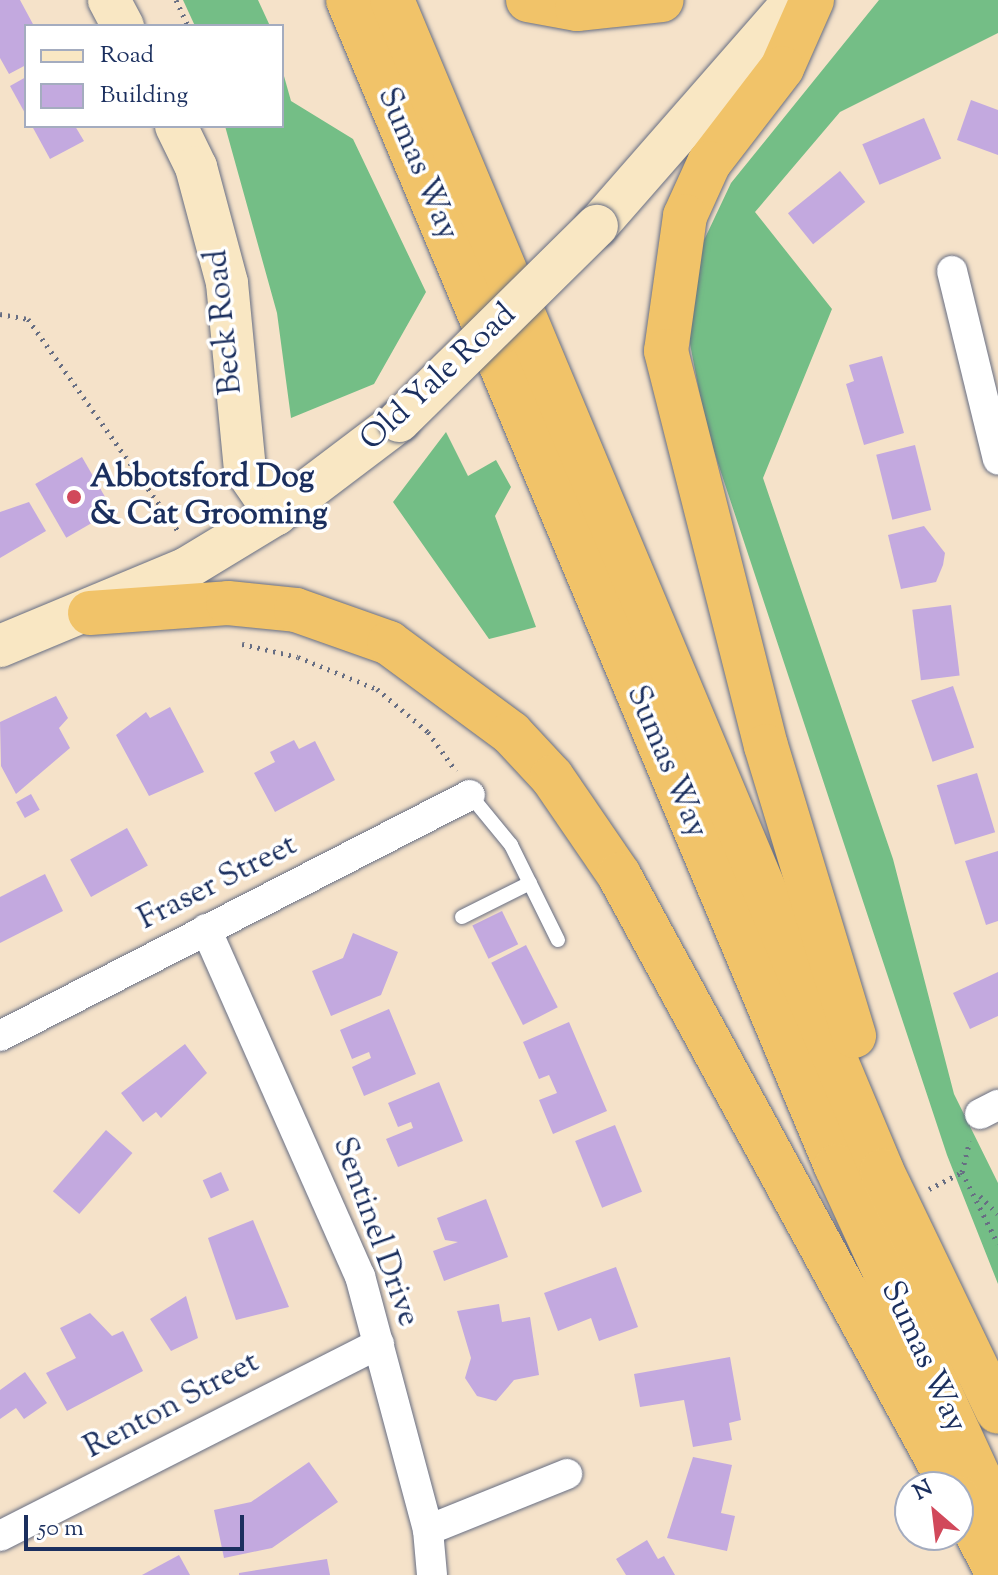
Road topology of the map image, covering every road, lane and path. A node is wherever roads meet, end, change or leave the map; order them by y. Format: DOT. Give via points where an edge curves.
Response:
graph roads {
  1 [pos="109,0"];
  2 [pos="176,0"];
  3 [pos="348,0"];
  4 [pos="392,0"];
  5 [pos="528,0"];
  6 [pos="662,0"];
  7 [pos="795,0"];
  8 [pos="812,0"];
  9 [pos="122,24"];
  10 [pos="187,24"];
  11 [pos="177,128"];
  12 [pos="952,271"];
  13 [pos="0,314"];
  14 [pos="998,459"];
  15 [pos="276,514"];
  16 [pos="179,532"];
  17 [pos="90,613"];
  18 [pos="231,641"];
  19 [pos="0,646"];
  20 [pos="465,786"];
  21 [pos="530,883"];
  22 [pos="462,917"];
  23 [pos="206,929"];
  24 [pos="558,940"];
  25 [pos="0,1036"];
  26 [pos="989,1110"];
  27 [pos="962,1172"];
  28 [pos="977,1193"];
  29 [pos="919,1194"];
  30 [pos="998,1214"];
  31 [pos="998,1244"];
  32 [pos="379,1344"];
  33 [pos="998,1369"];
  34 [pos="998,1412"];
  35 [pos="943,1471"];
  36 [pos="567,1474"];
  37 [pos="998,1518"];
  38 [pos="974,1528"];
  39 [pos="428,1530"];
  40 [pos="0,1536"];
  41 [pos="998,1574"];
  42 [pos="432,1575"];
  1 -- 9 [label="main road"];
  2 -- 10 [label="path"];
  3 -- 37 [label="highway, Sumas Way" via="836,1166"];
  4 -- 34 [label="highway, Sumas Way" via="841,1076"];
  5 -- 6 [label="highway" via="577,9"];
  7 -- 15 [label="main road, Old Yale Road, bridge" via="597,226 399,421"];
  8 -- 29 [label="highway" via="782,68 709,163 685,216 666,351 678,418 824,951"];
  11 -- 15 [label="main road, Beck Road" via="196,167 227,283 245,469"];
  12 -- 14 [label="street"];
  13 -- 16 [label="path" via="28,319"];
  15 -- 17 [label="main road, Old Yale Road" via="187,568"];
  17 -- 19 [label="main road, Old Yale Road"];
  17 -- 35 [label="highway" via="228,603 311,615 389,643 511,733 552,777 619,875"];
  18 -- 20 [label="path" via="298,657 377,689 428,732"];
  20 -- 21 [label="lane" via="511,845"];
  20 -- 23 [label="street, Fraser Street"];
  21 -- 22 [label="lane"];
  21 -- 24 [label="lane"];
  23 -- 25 [label="street, Fraser Street"];
  23 -- 32 [label="street, Sentinel Drive" via="360,1276"];
  26 -- 27 [label="path"];
  27 -- 28 [label="path"];
  27 -- 29 [label="path"];
  28 -- 30 [label="path"];
  28 -- 31 [label="path"];
  29 -- 33 [label="highway"];
  32 -- 39 [label="street, Sentinel Drive"];
  32 -- 40 [label="street, Renton Street"];
  36 -- 39 [label="street"];
  38 -- 41 [label="highway"];
  39 -- 42 [label="street, Sentinel Drive"];
}
